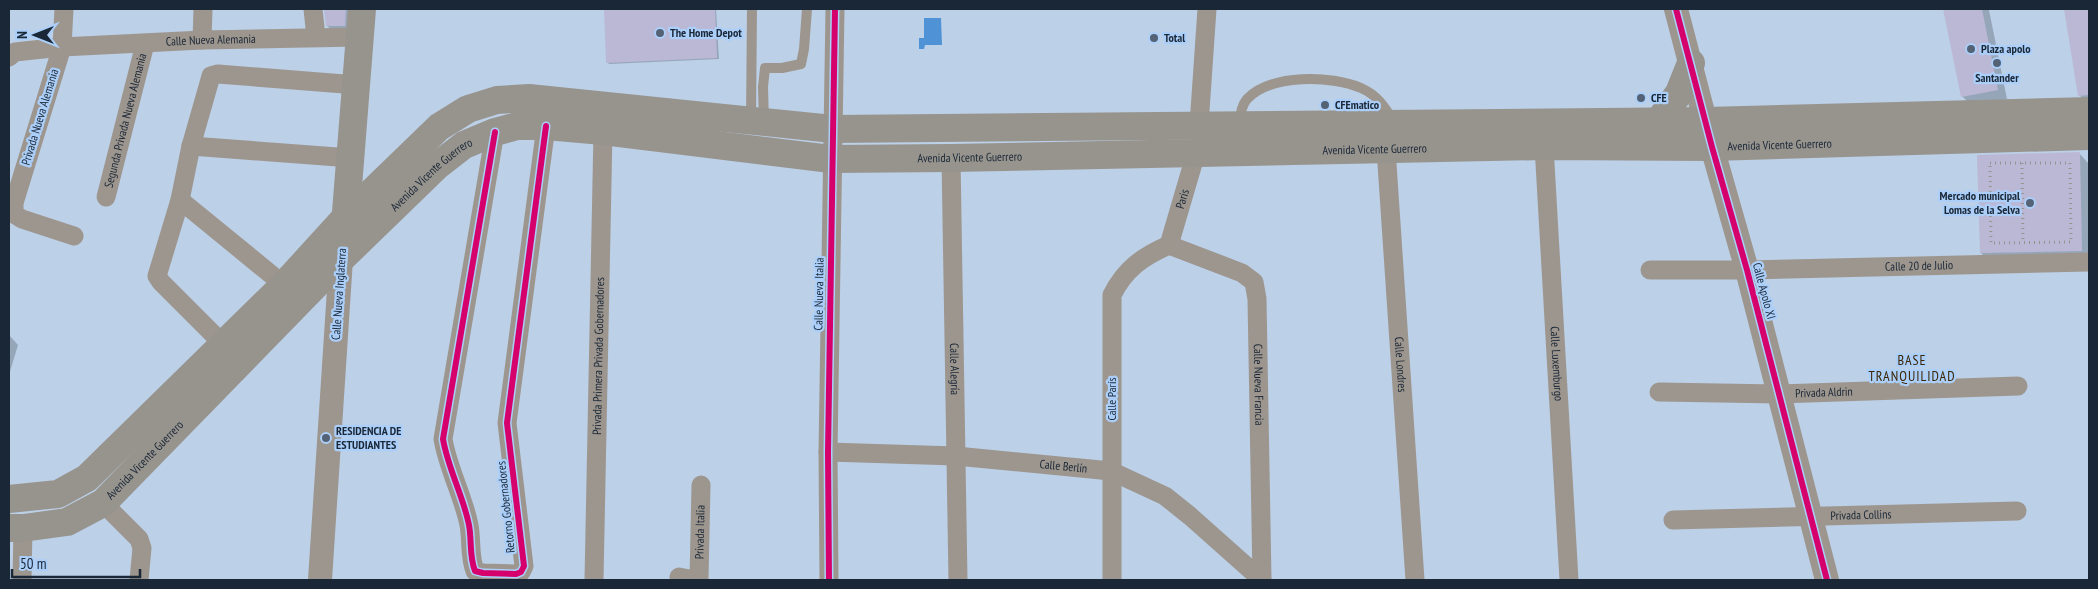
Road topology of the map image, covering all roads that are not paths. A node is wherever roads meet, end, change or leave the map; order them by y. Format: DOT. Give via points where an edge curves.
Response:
graph roads {
  1 [pos="64,9"];
  2 [pos="202,9"];
  3 [pos="313,9"];
  4 [pos="362,9"];
  5 [pos="752,9"];
  6 [pos="807,9"];
  7 [pos="835,9"];
  8 [pos="1207,9"];
  9 [pos="1676,9"];
  10 [pos="360,37"];
  11 [pos="316,38"];
  12 [pos="202,40"];
  13 [pos="145,44"];
  14 [pos="62,47"];
  15 [pos="9,57"];
  16 [pos="1691,63"];
  17 [pos="357,85"];
  18 [pos="2089,111"];
  19 [pos="1659,121"];
  20 [pos="1706,121"];
  21 [pos="1394,123"];
  22 [pos="1199,125"];
  23 [pos="1240,125"];
  24 [pos="546,126"];
  25 [pos="833,129"];
  26 [pos="603,131"];
  27 [pos="494,132"];
  28 [pos="758,135"];
  29 [pos="2089,136"];
  30 [pos="191,146"];
  31 [pos="1544,146"];
  32 [pos="1712,147"];
  33 [pos="1386,149"];
  34 [pos="1196,154"];
  35 [pos="351,158"];
  36 [pos="832,158"];
  37 [pos="951,158"];
  38 [pos="106,197"];
  39 [pos="180,200"];
  40 [pos="346,217"];
  41 [pos="74,236"];
  42 [pos="1169,245"];
  43 [pos="341,259"];
  44 [pos="2089,262"];
  45 [pos="1650,270"];
  46 [pos="1747,270"];
  47 [pos="284,285"];
  48 [pos="223,344"];
  49 [pos="2018,386"];
  50 [pos="1659,392"];
  51 [pos="1779,394"];
  52 [pos="828,452"];
  53 [pos="956,456"];
  54 [pos="1111,471"];
  55 [pos="701,485"];
  56 [pos="9,499"];
  57 [pos="103,503"];
  58 [pos="2017,512"];
  59 [pos="1811,517"];
  60 [pos="1673,520"];
  61 [pos="16,528"];
  62 [pos="691,579"];
  63 [pos="22,580"];
  64 [pos="139,580"];
  65 [pos="320,580"];
  66 [pos="594,580"];
  67 [pos="829,580"];
  68 [pos="958,580"];
  69 [pos="1112,580"];
  70 [pos="1262,580"];
  71 [pos="1414,580"];
  72 [pos="1569,580"];
  73 [pos="1827,580"];
  1 -- 14 [label="street"];
  2 -- 12 [label="street"];
  3 -- 11 [label="street"];
  4 -- 10 [label="main road, Calle Nueva Inglaterra"];
  5 -- 28 [label="lane"];
  6 -- 28 [label="lane" via="801,64 765,68"];
  7 -- 25 [label="street, Calle Nueva Italia"];
  8 -- 22 [label="street"];
  9 -- 16 [label="street, Calle Apolo XI"];
  10 -- 11 [label="street, Calle Nueva Alemania"];
  10 -- 17 [label="main road, Calle Nueva Inglaterra"];
  11 -- 12 [label="street, Calle Nueva Alemania"];
  12 -- 13 [label="street, Calle Nueva Alemania"];
  13 -- 14 [label="street, Calle Nueva Alemania"];
  13 -- 38 [label="street, Segunda Privada Nueva Alemania"];
  14 -- 15 [label="street, Calle Nueva Alemania" via="15,52"];
  14 -- 41 [label="street, Privada Nueva Alemania" via="14,203 14,214"];
  16 -- 19 [label="main road" via="1679,93"];
  16 -- 20 [label="street, Calle Apolo XI"];
  17 -- 30 [label="street" via="211,76"];
  17 -- 35 [label="main road, Calle Nueva Inglaterra"];
  18 -- 20 [label="main road, Avenida Vicente Guerrero"];
  19 -- 20 [label="main road, Avenida Vicente Guerrero"];
  19 -- 21 [label="main road, Avenida Vicente Guerrero"];
  20 -- 32 [label="street, Calle Apolo XI"];
  21 -- 23 [label="main road, Avenida Vicente Guerrero"];
  21 -- 23 [label="lane" via="1380,100 1361,88 1328,79 1296,80 1261,88 1246,100"];
  22 -- 23 [label="main road, Avenida Vicente Guerrero"];
  22 -- 25 [label="main road, Avenida Vicente Guerrero"];
  24 -- 26 [label="main road, Avenida Vicente Guerrero"];
  24 -- 27 [label="main road, Avenida Vicente Guerrero" via="517,126"];
  24 -- 27 [label="street, Retorno Gobernadores" via="508,423 524,566 516,574 476,571 472,563 469,526 443,439"];
  25 -- 28 [label="main road, Avenida Vicente Guerrero"];
  25 -- 36 [label="street, Calle Nueva Italia"];
  26 -- 28 [label="main road, Avenida Vicente Guerrero"];
  26 -- 66 [label="street, Privada Primera Privada Gobernadores"];
  27 -- 43 [label="main road, Avenida Vicente Guerrero" via="464,145 437,166"];
  28 -- 36 [label="main road, Avenida Vicente Guerrero"];
  28 -- 40 [label="main road, Avenida Vicente Guerrero" via="529,98 497,100 468,108 439,127"];
  29 -- 32 [label="main road, Avenida Vicente Guerrero"];
  30 -- 35 [label="street"];
  30 -- 39 [label="street"];
  31 -- 32 [label="main road, Avenida Vicente Guerrero"];
  31 -- 33 [label="main road, Avenida Vicente Guerrero"];
  31 -- 72 [label="street, Calle Luxemburgo"];
  32 -- 46 [label="street, Calle Apolo XI"];
  33 -- 34 [label="main road, Avenida Vicente Guerrero"];
  33 -- 71 [label="street, Calle Londres"];
  34 -- 37 [label="main road, Avenida Vicente Guerrero"];
  34 -- 42 [label="street, Paris"];
  35 -- 40 [label="main road, Calle Nueva Inglaterra"];
  36 -- 37 [label="main road, Avenida Vicente Guerrero"];
  36 -- 52 [label="street, Calle Nueva Italia"];
  37 -- 53 [label="street, Calle Alegría"];
  39 -- 47 [label="street"];
  39 -- 48 [label="street" via="157,276"];
  40 -- 43 [label="main road, Calle Nueva Inglaterra"];
  40 -- 47 [label="main road, Avenida Vicente Guerrero"];
  42 -- 54 [label="street, Calle París" via="1134,265 1120,279 1112,296"];
  42 -- 70 [label="street, Calle Nueva Francia" via="1242,273 1254,282 1258,299"];
  43 -- 57 [label="main road, Avenida Vicente Guerrero"];
  43 -- 65 [label="street, Calle Nueva Inglaterra"];
  44 -- 46 [label="street, Calle 20 de Julio"];
  45 -- 46 [label="street, Calle 20 de Julio"];
  46 -- 51 [label="street, Calle Apolo XI"];
  47 -- 48 [label="main road, Avenida Vicente Guerrero"];
  48 -- 56 [label="main road, Avenida Vicente Guerrero" via="87,478 58,494"];
  49 -- 51 [label="street, Privada Aldrin"];
  50 -- 51 [label="street, Privada Aldrin"];
  51 -- 59 [label="street, Calle Apolo XI"];
  52 -- 53 [label="street, Calle Berlín"];
  52 -- 67 [label="street, Calle Nueva Italia"];
  53 -- 54 [label="street, Calle Berlín"];
  53 -- 68 [label="street, Calle Alegría"];
  54 -- 69 [label="street, Calle París"];
  54 -- 70 [label="street, Calle Berlín" via="1165,496"];
  55 -- 62 [label="street, Privada Italia"];
  57 -- 61 [label="main road, Avenida Vicente Guerrero" via="68,522"];
  57 -- 64 [label="street" via="139,539 142,548"];
  58 -- 59 [label="street, Privada Collins"];
  59 -- 60 [label="street, Privada Collins"];
  59 -- 73 [label="street, Calle Apolo XI"];
  61 -- 63 [label="street"];
}
